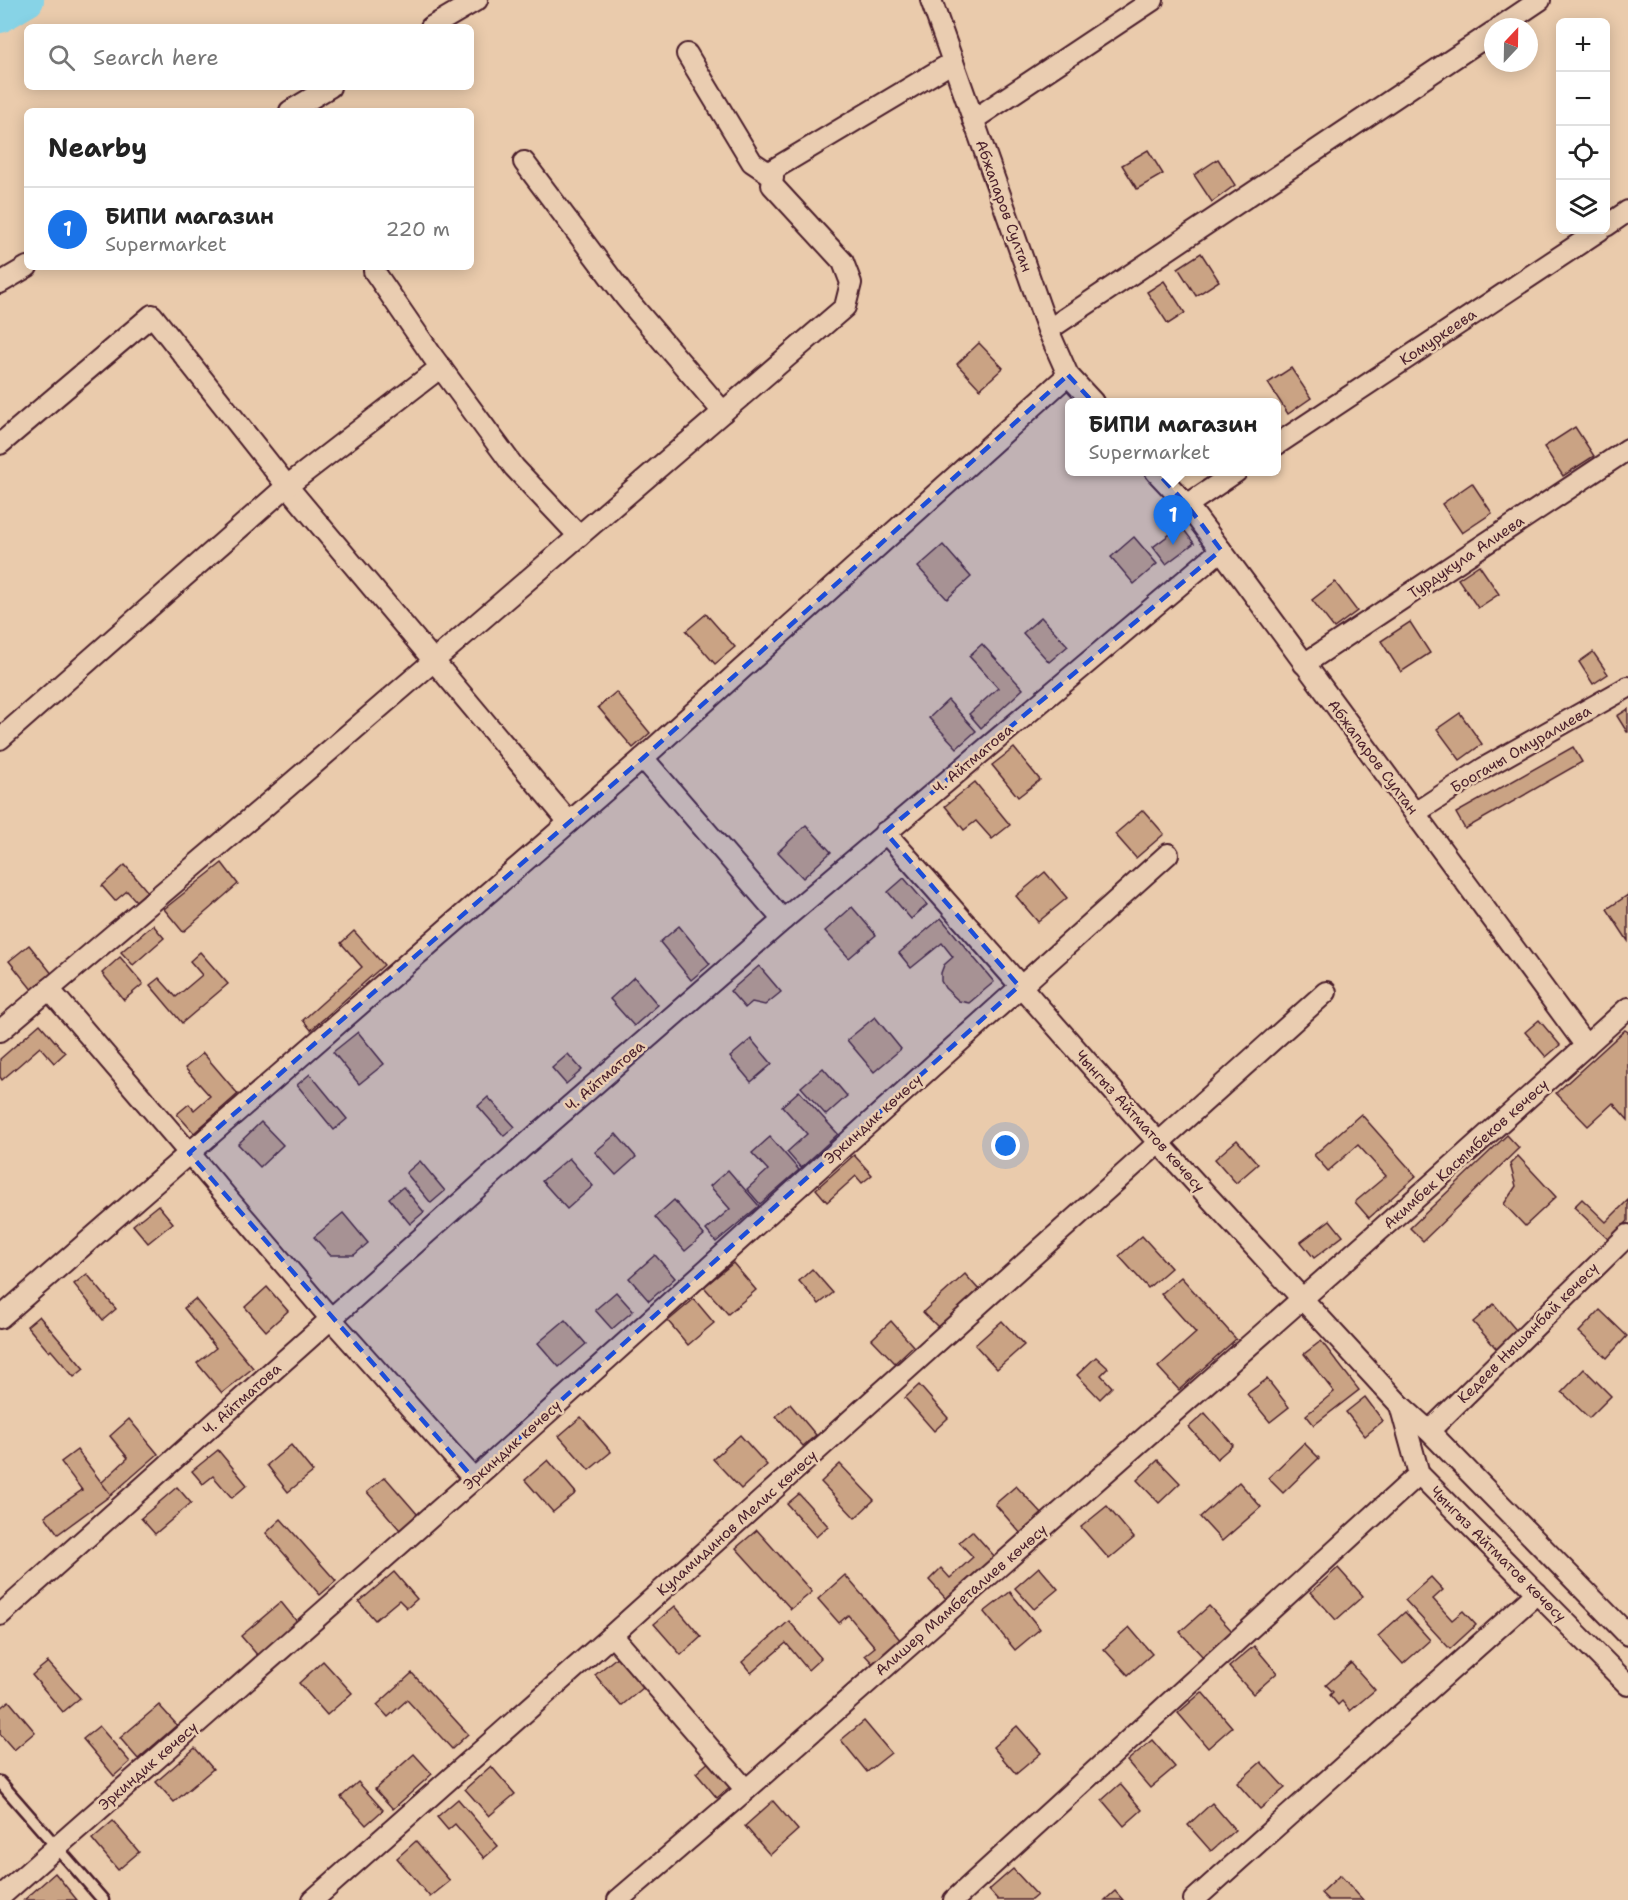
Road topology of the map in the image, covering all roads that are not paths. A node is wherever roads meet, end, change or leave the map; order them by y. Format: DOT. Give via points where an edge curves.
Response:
graph roads {
  1 [pos="477,0"];
  2 [pos="931,0"];
  3 [pos="1153,0"];
  4 [pos="1540,0"];
  5 [pos="1513,18"];
  6 [pos="436,24"];
  7 [pos="1484,38"];
  8 [pos="687,54"];
  9 [pos="953,62"];
  10 [pos="325,90"];
  11 [pos="295,108"];
  12 [pos="974,120"];
  13 [pos="524,162"];
  14 [pos="773,176"];
  15 [pos="1628,211"];
  16 [pos="1610,223"];
  17 [pos="1594,234"];
  18 [pos="24,269"];
  19 [pos="374,271"];
  20 [pos="0,283"];
  21 [pos="1048,330"];
  22 [pos="441,367"];
  23 [pos="1068,375"];
  24 [pos="1090,398"];
  25 [pos="723,412"];
  26 [pos="1281,442"];
  27 [pos="0,444"];
  28 [pos="1628,449"];
  29 [pos="1161,476"];
  30 [pos="1229,476"];
  31 [pos="287,486"];
  32 [pos="1187,505"];
  33 [pos="579,536"];
  34 [pos="1221,550"];
  35 [pos="434,661"];
  36 [pos="1304,664"];
  37 [pos="1628,687"];
  38 [pos="0,739"];
  39 [pos="643,758"];
  40 [pos="1415,813"];
  41 [pos="569,822"];
  42 [pos="885,832"];
  43 [pos="1168,854"];
  44 [pos="783,920"];
  45 [pos="1019,986"];
  46 [pos="49,989"];
  47 [pos="1326,992"];
  48 [pos="1628,1008"];
  49 [pos="0,1032"];
  50 [pos="1586,1046"];
  51 [pos="1158,1142"];
  52 [pos="189,1153"];
  53 [pos="1628,1235"];
  54 [pos="1303,1299"];
  55 [pos="0,1318"];
  56 [pos="331,1319"];
  57 [pos="1400,1405"];
  58 [pos="1429,1431"];
  59 [pos="1419,1474"];
  60 [pos="474,1479"];
  61 [pos="1537,1593"];
  62 [pos="0,1615"];
  63 [pos="612,1635"];
  64 [pos="1628,1635"];
  65 [pos="1628,1685"];
  66 [pos="0,1782"];
  67 [pos="746,1790"];
  68 [pos="56,1847"];
  69 [pos="0,1897"];
  70 [pos="104,1900"];
  71 [pos="313,1900"];
  72 [pos="618,1900"];
  73 [pos="954,1900"];
  74 [pos="1194,1900"];
  1 -- 6 [label="street"];
  2 -- 9 [label="street, Абжапаров Султан"];
  3 -- 12 [label="street"];
  4 -- 5 [label="street"];
  7 -- 21 [label="street"];
  8 -- 14 [label="street" via="752,162"];
  9 -- 12 [label="street, Абжапаров Султан"];
  9 -- 14 [label="street" via="774,169"];
  10 -- 11 [label="street"];
  12 -- 21 [label="street, Абжапаров Султан"];
  13 -- 25 [label="street" via="626,298"];
  14 -- 25 [label="street" via="772,185 843,262 851,283 844,307"];
  15 -- 16 [label="street"];
  17 -- 26 [label="street, Комуркеева"];
  18 -- 20 [label="street"];
  19 -- 22 [label="street"];
  21 -- 23 [label="street, Абжапаров Султан"];
  22 -- 31 [label="street"];
  22 -- 33 [label="street" via="514,467"];
  23 -- 24 [label="street, Абжапаров Султан"];
  23 -- 39 [label="street"];
  25 -- 33 [label="street"];
  27 -- 31 [label="street" via="152,315"];
  28 -- 36 [label="street, Турдукула Алиева"];
  29 -- 32 [label="street, Абжапаров Султан"];
  30 -- 32 [label="street"];
  31 -- 35 [label="street"];
  31 -- 38 [label="street"];
  32 -- 34 [label="street, Абжапаров Султан"];
  33 -- 35 [label="street"];
  34 -- 36 [label="street, Абжапаров Султан"];
  34 -- 42 [label="street, Ч. Айтматова"];
  35 -- 41 [label="street"];
  35 -- 46 [label="street"];
  36 -- 40 [label="street, Абжапаров Султан"];
  37 -- 40 [label="street, Боогачы Омуралиева" via="1484,768"];
  39 -- 41 [label="street"];
  39 -- 44 [label="street"];
  40 -- 50 [label="street, Абжапаров Султан"];
  41 -- 52 [label="street"];
  42 -- 44 [label="street, Ч. Айтматова"];
  42 -- 45 [label="street, Чынгыз Айтматов көчөсү"];
  43 -- 45 [label="street, Эркиндик көчөсү"];
  44 -- 56 [label="street, Ч. Айтматова"];
  45 -- 51 [label="street, Чынгыз Айтматов көчөсү"];
  45 -- 60 [label="street, Эркиндик көчөсү"];
  46 -- 49 [label="street"];
  46 -- 52 [label="street"];
  47 -- 51 [label="street, Куламидинов Мелис көчөсү"];
  48 -- 50 [label="street, Акимбек Касымбеков көчөсү"];
  50 -- 54 [label="street, Акимбек Касымбеков көчөсү"];
  51 -- 54 [label="street, Чынгыз Айтматов көчөсү"];
  51 -- 63 [label="street, Куламидинов Мелис көчөсү"];
  52 -- 55 [label="street"];
  52 -- 56 [label="street"];
  53 -- 58 [label="street, Кедеев Нышанбай көчөсү"];
  54 -- 57 [label="street, Чынгыз Айтматов көчөсү"];
  54 -- 67 [label="street, Алишер Мамбеталиев көчөсү"];
  56 -- 60 [label="street"];
  56 -- 62 [label="street, Ч. Айтматова"];
  57 -- 58 [label="street, Чынгыз Айтматов көчөсү"];
  57 -- 59 [label="street, Чынгыз Айтматов көчөсү"];
  58 -- 64 [label="street, Чынгыз Айтматов көчөсү"];
  59 -- 61 [label="street, Чынгыз Айтматов көчөсү"];
  59 -- 73 [label="street"];
  60 -- 68 [label="street, Эркиндик көчөсү"];
  61 -- 65 [label="street, Чынгыз Айтматов көчөсү"];
  61 -- 74 [label="street"];
  63 -- 67 [label="street"];
  63 -- 71 [label="street, Куламидинов Мелис көчөсү"];
  66 -- 68 [label="lane"];
  67 -- 72 [label="street, Алишер Мамбеталиев көчөсү"];
  68 -- 69 [label="street, Эркиндик көчөсү"];
  68 -- 70 [label="lane"];
}
